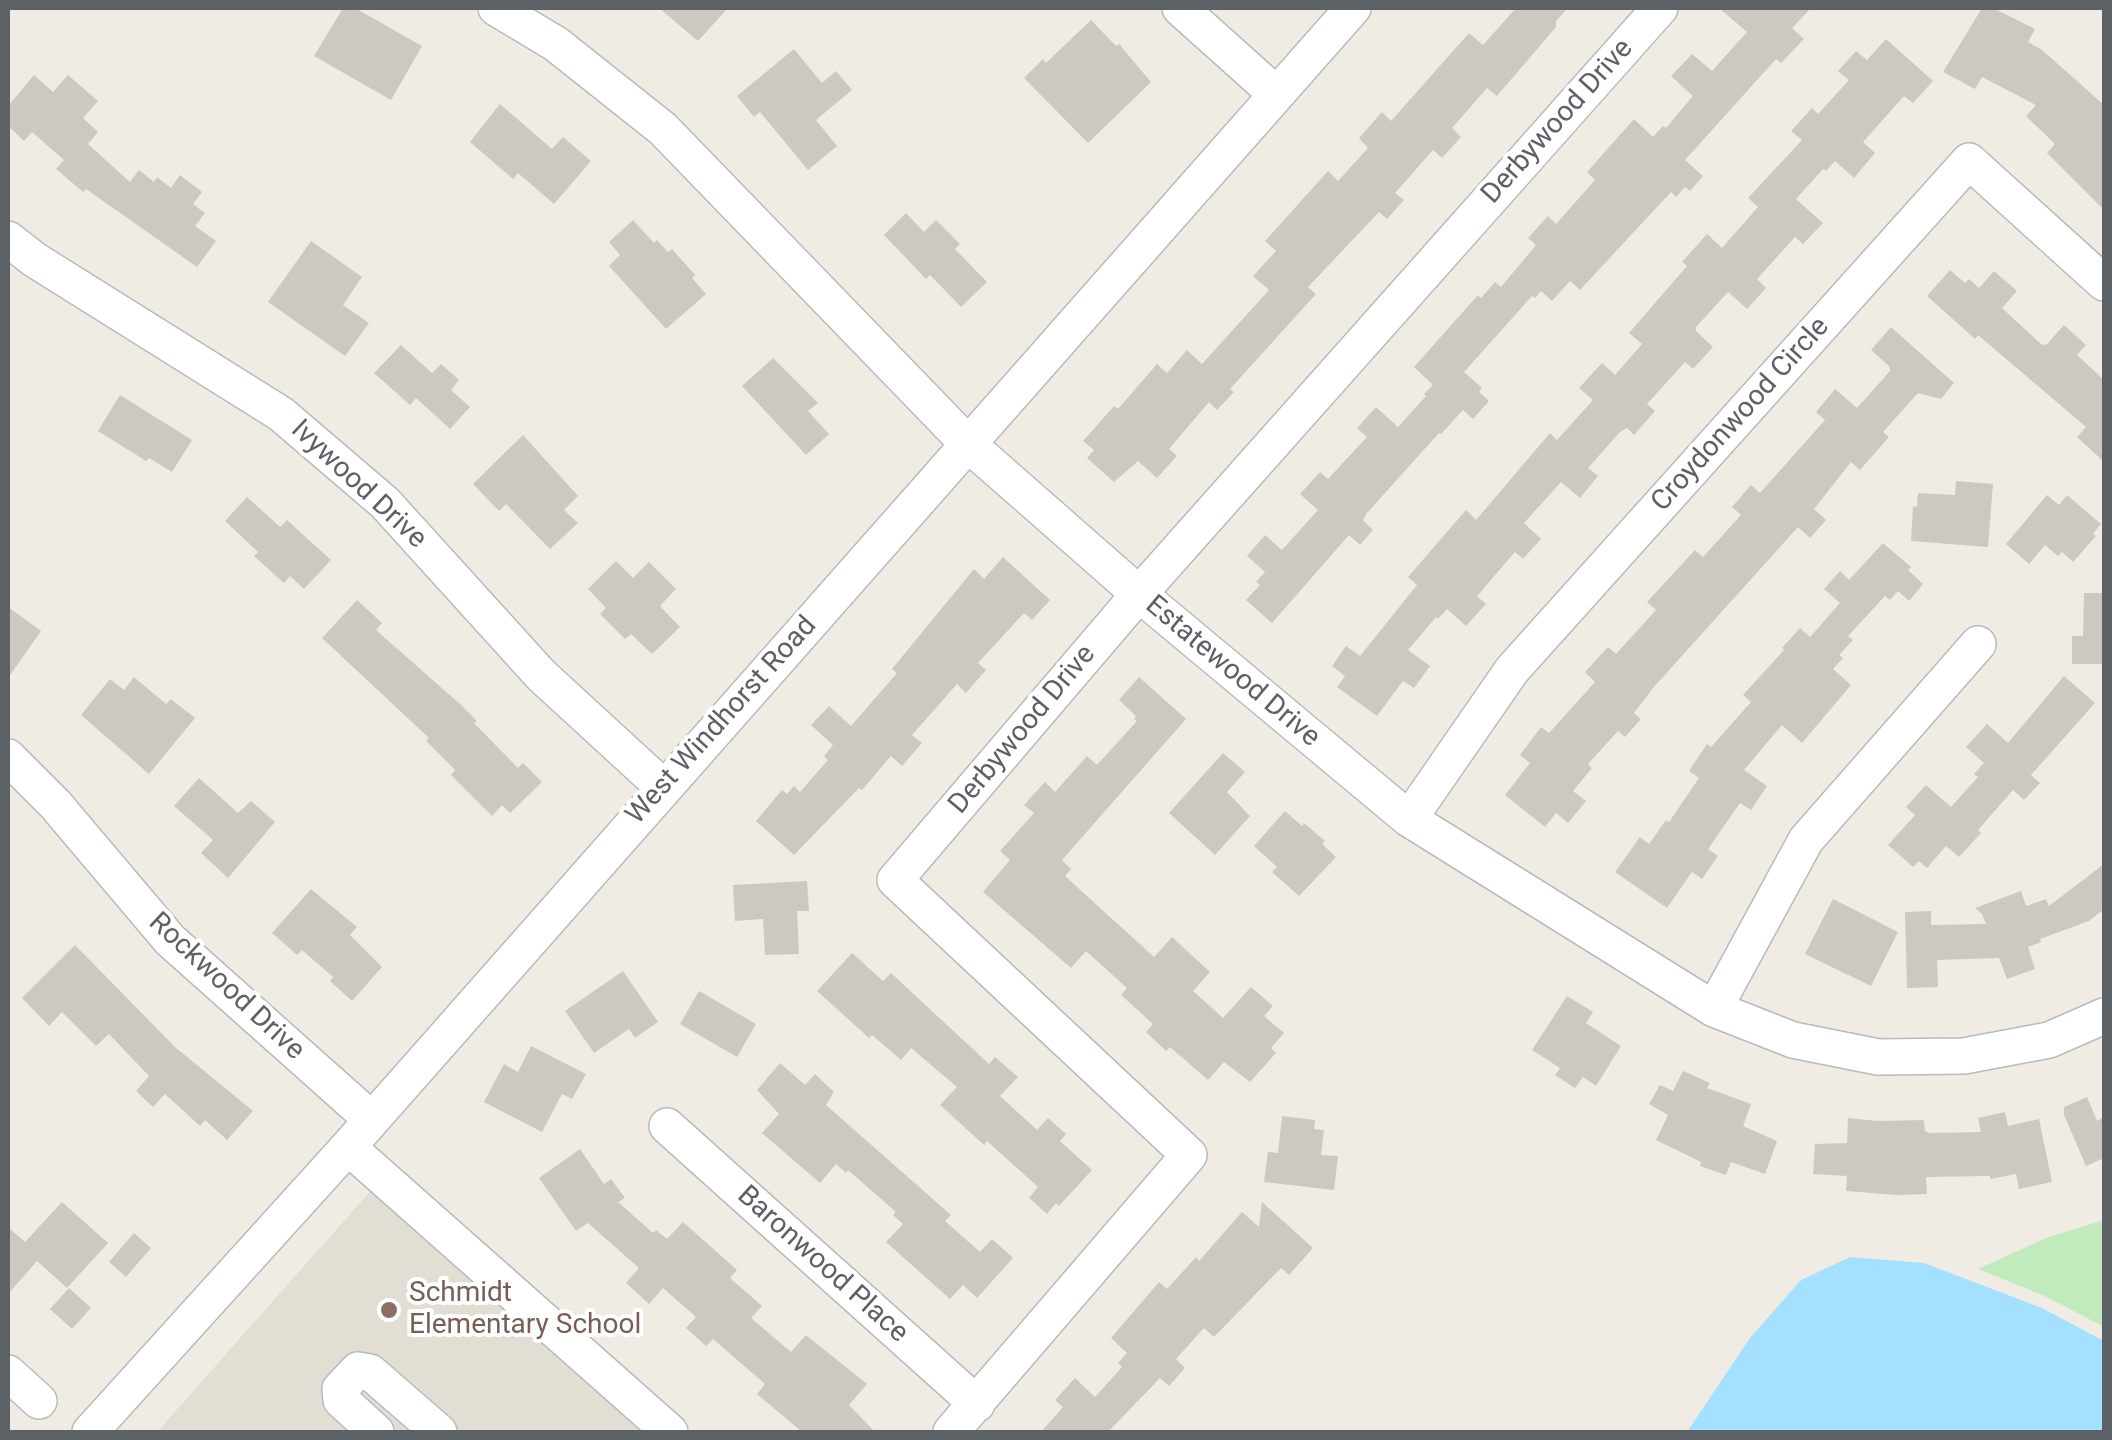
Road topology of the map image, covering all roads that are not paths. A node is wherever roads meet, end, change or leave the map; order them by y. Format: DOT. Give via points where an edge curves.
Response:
graph roads {
  1 [pos="496,8"];
  2 [pos="1180,8"];
  3 [pos="1352,8"];
  4 [pos="1660,8"];
  5 [pos="1276,94"];
  6 [pos="8,239"];
  7 [pos="2104,284"];
  8 [pos="968,444"];
  9 [pos="1139,594"];
  10 [pos="1978,644"];
  11 [pos="8,757"];
  12 [pos="663,787"];
  13 [pos="1409,819"];
  14 [pos="1714,1009"];
  15 [pos="2104,1016"];
  16 [pos="371,1120"];
  17 [pos="667,1126"];
  18 [pos="348,1147"];
  19 [pos="8,1373"];
  20 [pos="39,1400"];
  21 [pos="977,1404"];
  22 [pos="90,1432"];
  23 [pos="376,1432"];
  24 [pos="438,1432"];
  25 [pos="670,1432"];
  26 [pos="951,1432"];
  1 -- 8 [label="street, Estatewood Drive" via="556,44 663,129"];
  2 -- 5 [label="street"];
  3 -- 5 [label="street, West Windhorst Road"];
  4 -- 9 [label="street, Derbywood Drive"];
  5 -- 8 [label="street, West Windhorst Road"];
  6 -- 12 [label="street, Ivywood Drive" via="281,414 384,502 541,676"];
  7 -- 13 [label="street, Croydonwood Circle" via="1969,161 1512,670"];
  8 -- 9 [label="street, Estatewood Drive"];
  8 -- 12 [label="street, West Windhorst Road"];
  9 -- 13 [label="street, Estatewood Drive"];
  9 -- 21 [label="street, Derbywood Drive" via="895,880 1189,1156"];
  10 -- 14 [label="street" via="1806,840"];
  11 -- 16 [label="street, Rockwood Drive" via="170,940"];
  12 -- 16 [label="street, West Windhorst Road"];
  13 -- 14 [label="street, Estatewood Drive"];
  14 -- 15 [label="street, Estatewood Drive" via="1793,1040 1878,1056 1964,1056 2049,1040"];
  16 -- 18 [label="street, West Windhorst Road"];
  17 -- 21 [label="street, Baronwood Place"];
  18 -- 22 [label="street, West Windhorst Road"];
  18 -- 25 [label="street"];
  19 -- 20 [label="street"];
  21 -- 26 [label="street, Derbywood Drive"];
  23 -- 24 [label="street" via="341,1400 340,1390 358,1370 370,1372"];
}
